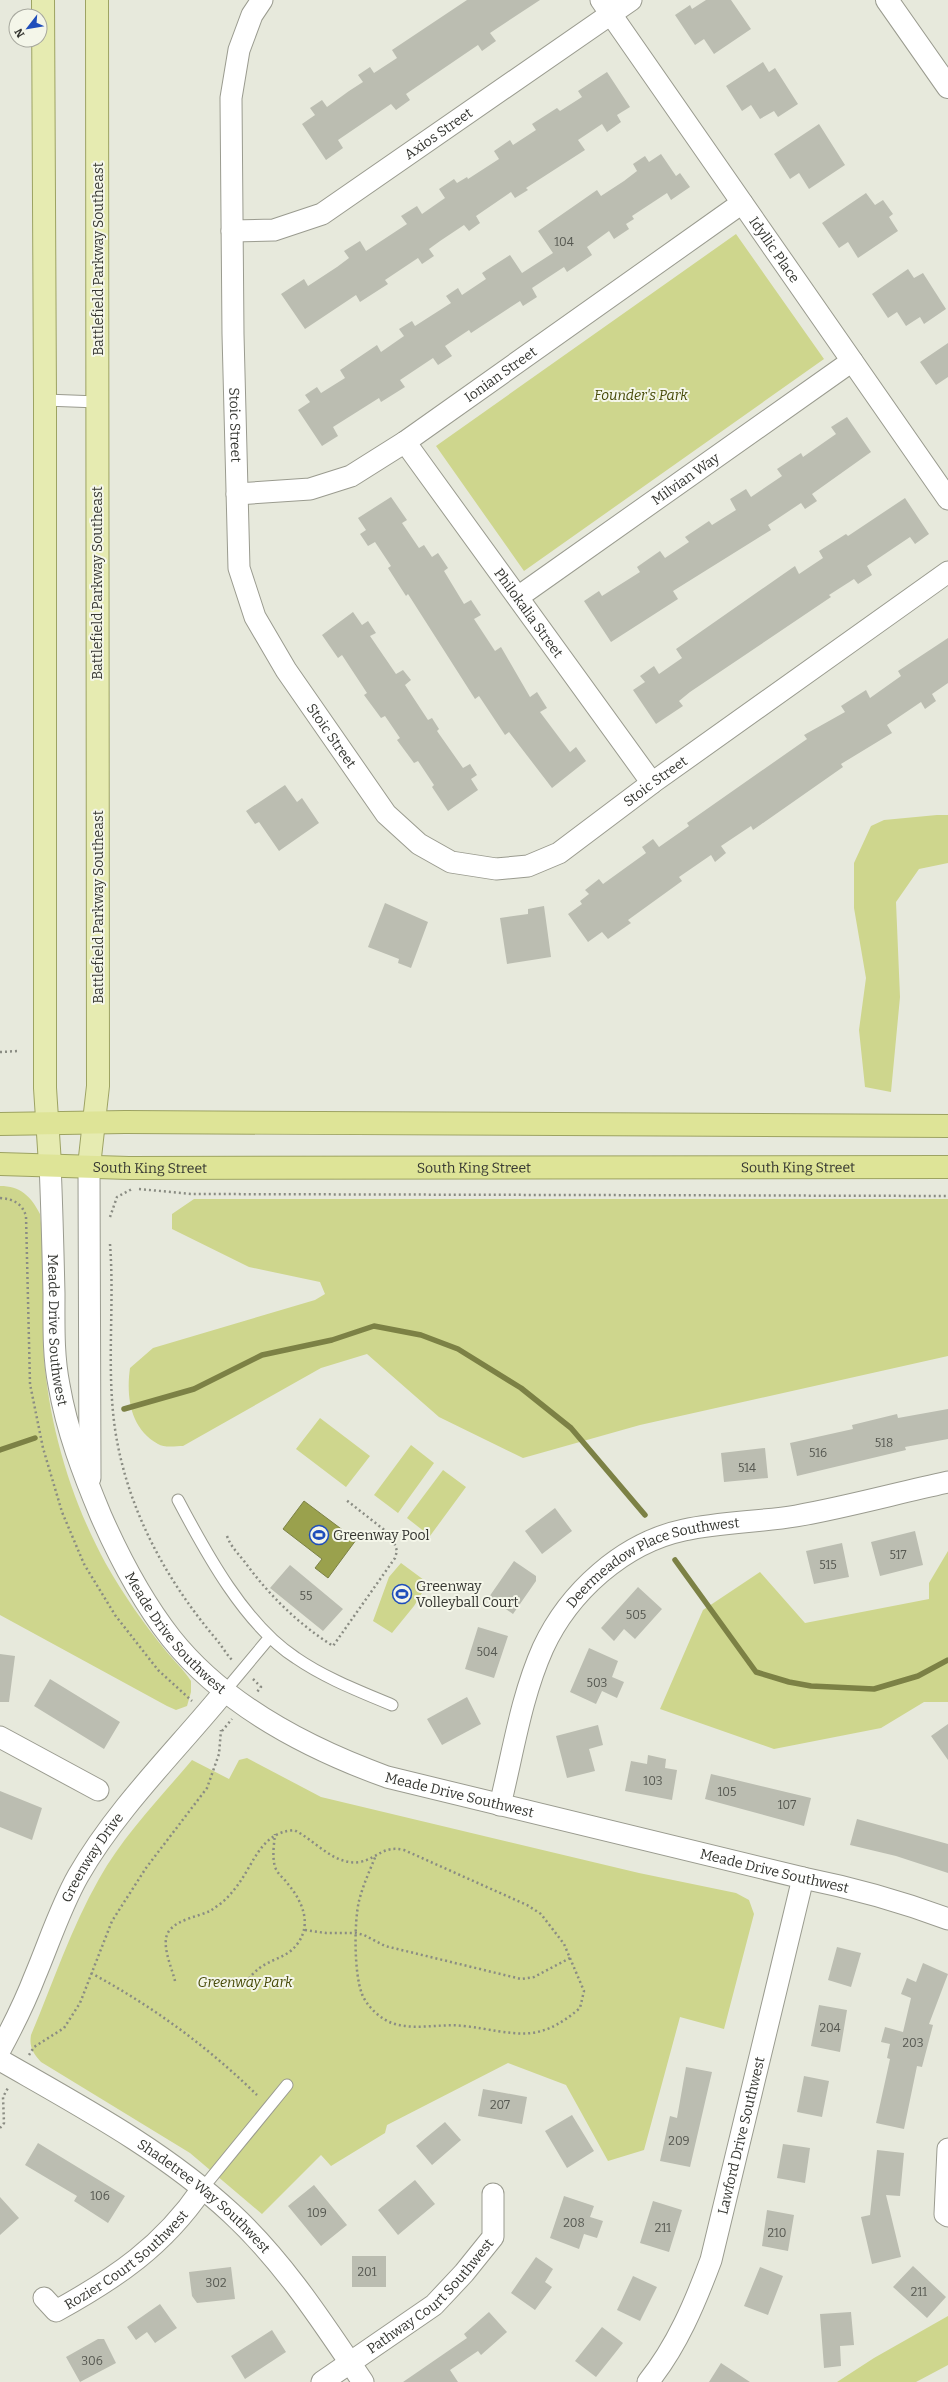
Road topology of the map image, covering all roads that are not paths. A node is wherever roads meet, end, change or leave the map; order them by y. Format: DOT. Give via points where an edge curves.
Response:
graph roads {
  1 [pos="43,0"];
  2 [pos="97,0"];
  3 [pos="262,0"];
  4 [pos="631,0"];
  5 [pos="887,0"];
  6 [pos="606,7"];
  7 [pos="948,87"];
  8 [pos="742,203"];
  9 [pos="232,231"];
  10 [pos="852,361"];
  11 [pos="45,400"];
  12 [pos="98,402"];
  13 [pos="405,442"];
  14 [pos="237,494"];
  15 [pos="948,499"];
  16 [pos="948,572"];
  17 [pos="518,597"];
  18 [pos="652,783"];
  19 [pos="93,1123"];
  20 [pos="0,1124"];
  21 [pos="46,1124"];
  22 [pos="948,1126"];
  23 [pos="0,1164"];
  24 [pos="50,1164"];
  25 [pos="89,1166"];
  26 [pos="948,1167"];
  27 [pos="948,1482"];
  28 [pos="90,1490"];
  29 [pos="178,1500"];
  30 [pos="270,1637"];
  31 [pos="225,1691"];
  32 [pos="392,1705"];
  33 [pos="0,1737"];
  34 [pos="98,1790"];
  35 [pos="500,1805"];
  36 [pos="803,1878"];
  37 [pos="948,1919"];
  38 [pos="0,2050"];
  39 [pos="0,2060"];
  40 [pos="286,2085"];
  41 [pos="948,2149"];
  42 [pos="202,2189"];
  43 [pos="493,2194"];
  44 [pos="948,2216"];
  45 [pos="44,2298"];
  46 [pos="350,2363"];
  47 [pos="322,2382"];
  48 [pos="363,2382"];
  49 [pos="648,2382"];
  1 -- 11 [label="main road"];
  2 -- 12 [label="main road, Battlefield Parkway Southeast"];
  3 -- 9 [label="street, Stoic Street" via="252,15 239,50 231,98"];
  4 -- 6 [label="street, Axios Street"];
  5 -- 7 [label="street"];
  6 -- 8 [label="street, Idyllic Place"];
  6 -- 9 [label="street, Axios Street" via="322,214 274,230"];
  8 -- 10 [label="street, Idyllic Place"];
  8 -- 13 [label="street, Ionian Street"];
  9 -- 14 [label="street, Stoic Street"];
  10 -- 15 [label="street, Idyllic Place"];
  10 -- 17 [label="street, Milvian Way"];
  11 -- 12 [label="lane"];
  11 -- 21 [label="main road"];
  12 -- 19 [label="main road, Battlefield Parkway Southeast" via="98,1086"];
  13 -- 14 [label="street, Ionian Street" via="351,476 310,489"];
  13 -- 17 [label="street, Philokalia Street"];
  14 -- 18 [label="street, Stoic Street" via="239,568 255,617 286,670 386,814 419,844 451,862 496,870 528,866 559,853"];
  16 -- 18 [label="street, Stoic Street"];
  17 -- 18 [label="street, Philokalia Street"];
  19 -- 21 [label="highway"];
  19 -- 22 [label="highway"];
  19 -- 25 [label="main road, Battlefield Parkway Southeast"];
  20 -- 21 [label="highway"];
  21 -- 24 [label="main road"];
  23 -- 24 [label="highway, South King Street"];
  24 -- 25 [label="highway, South King Street"];
  24 -- 28 [label="street, Meade Drive Southwest" via="55,1358 58,1385 71,1437"];
  25 -- 26 [label="highway, South King Street"];
  25 -- 28 [label="street, Meade Drive Southwest"];
  27 -- 35 [label="street, Deermeadow Place Southwest" via="819,1512 682,1530 654,1539 625,1554 602,1571 578,1595 558,1622 544,1648 532,1678"];
  28 -- 31 [label="street, Meade Drive Southwest" via="124,1564 146,1603 172,1639"];
  29 -- 30 [label="lane" via="212,1564 242,1605"];
  30 -- 31 [label="lane"];
  30 -- 32 [label="lane" via="295,1658 328,1677"];
  31 -- 35 [label="street, Meade Drive Southwest" via="308,1744 343,1761 387,1777"];
  31 -- 38 [label="street, Greenway Drive" via="123,1812 77,1877 17,2018"];
  33 -- 34 [label="street"];
  35 -- 36 [label="street, Meade Drive Southwest"];
  36 -- 37 [label="street, Meade Drive Southwest" via="856,1888 907,1903"];
  36 -- 49 [label="street, Lawford Drive Southwest" via="711,2260 697,2299 678,2338"];
  39 -- 42 [label="street, Shadetree Way Southwest" via="92,2113 170,2163"];
  40 -- 42 [label="lane"];
  41 -- 44 [label="street" via="945,2214"];
  42 -- 45 [label="street, Rozier Court Southwest" via="158,2243 127,2269 56,2311"];
  42 -- 46 [label="street, Shadetree Way Southwest" via="232,2213 278,2264 309,2303"];
  43 -- 46 [label="street, Pathway Court Southwest" via="493,2237 464,2273 434,2305"];
  46 -- 47 [label="street, Pathway Court Southwest"];
  46 -- 48 [label="street, Shadetree Way Southwest"];
}
